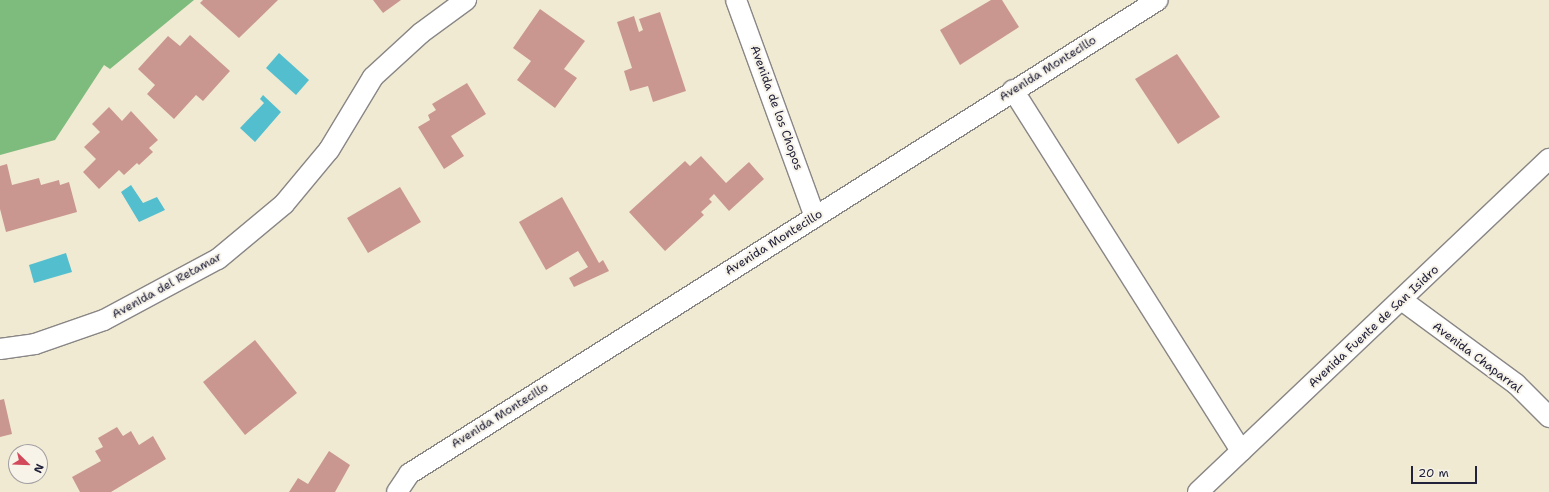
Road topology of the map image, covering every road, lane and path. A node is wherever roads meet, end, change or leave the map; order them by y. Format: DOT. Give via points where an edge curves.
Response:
graph roads {
  1 [pos="466,0"];
  2 [pos="736,0"];
  3 [pos="1158,0"];
  4 [pos="1013,90"];
  5 [pos="1549,159"];
  6 [pos="815,217"];
  7 [pos="1403,301"];
  8 [pos="0,349"];
  9 [pos="1549,418"];
  10 [pos="1241,451"];
  11 [pos="397,492"];
  12 [pos="1198,492"];
  1 -- 8 [label="street, Avenida del Retamar" via="421,33 373,77 329,150 284,204 218,259 104,320 35,344"];
  2 -- 6 [label="street, Avenida de los Chopos"];
  3 -- 4 [label="street, Avenida Montecillo"];
  4 -- 6 [label="street, Avenida Montecillo"];
  4 -- 10 [label="street"];
  5 -- 7 [label="street, Avenida Fuente de San Isidro"];
  6 -- 11 [label="street, Avenida Montecillo" via="409,474"];
  7 -- 9 [label="street, Avenida Chaparral" via="1516,384"];
  7 -- 10 [label="street, Avenida Fuente de San Isidro"];
  10 -- 12 [label="street, Avenida Fuente de San Isidro"];
}
